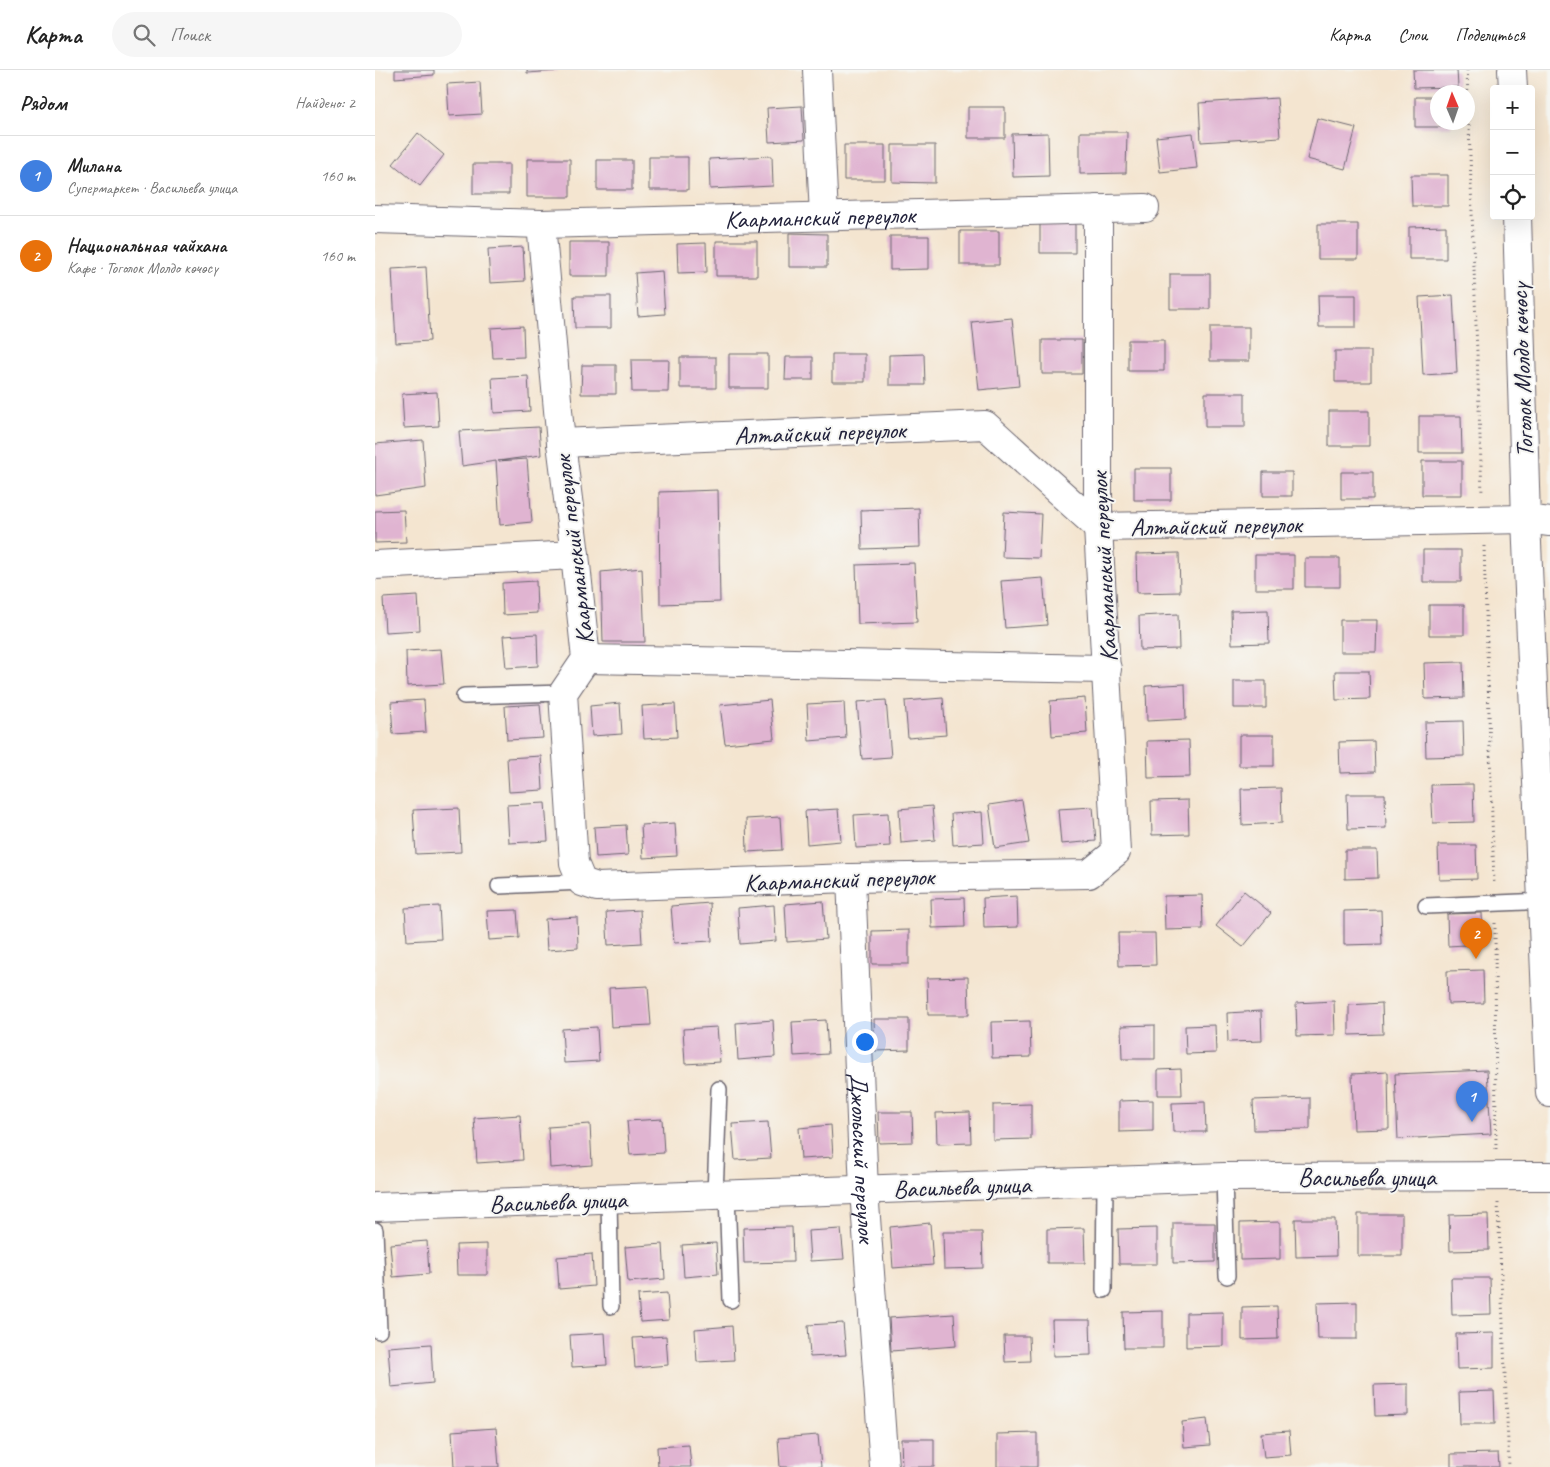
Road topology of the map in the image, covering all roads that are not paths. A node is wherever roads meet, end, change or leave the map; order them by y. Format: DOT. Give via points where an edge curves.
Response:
graph roads {
  1 [pos="817,70"];
  2 [pos="1512,70"];
  3 [pos="1513,85"];
  4 [pos="1145,208"];
  5 [pos="1098,209"];
  6 [pos="824,216"];
  7 [pos="375,219"];
  8 [pos="1517,220"];
  9 [pos="541,224"];
  10 [pos="561,443"];
  11 [pos="1538,520"];
  12 [pos="1098,527"];
  13 [pos="575,555"];
  14 [pos="375,564"];
  15 [pos="585,659"];
  16 [pos="1107,668"];
  17 [pos="563,693"];
  18 [pos="464,696"];
  19 [pos="851,878"];
  20 [pos="582,882"];
  21 [pos="499,886"];
  22 [pos="1545,901"];
  23 [pos="1427,906"];
  24 [pos="719,1089"];
  25 [pos="1550,1093"];
  26 [pos="1550,1176"];
  27 [pos="1224,1177"];
  28 [pos="1105,1181"];
  29 [pos="864,1190"];
  30 [pos="721,1195"];
  31 [pos="609,1199"];
  32 [pos="375,1207"];
  33 [pos="375,1230"];
  34 [pos="1227,1276"];
  35 [pos="1105,1290"];
  36 [pos="731,1300"];
  37 [pos="611,1306"];
  38 [pos="379,1331"];
  39 [pos="884,1467"];
  1 -- 6 [label="street"];
  2 -- 3 [label="street"];
  4 -- 5 [label="street, Каарманский переулок"];
  5 -- 6 [label="street, Каарманский переулок"];
  5 -- 12 [label="street, Каарманский переулок"];
  6 -- 9 [label="street, Каарманский переулок"];
  7 -- 9 [label="street, Каарманский переулок"];
  8 -- 11 [label="street, Тоголок Молдо көчөсү"];
  9 -- 10 [label="street, Каарманский переулок"];
  10 -- 12 [label="street, Алтайский переулок" via="985,425"];
  10 -- 13 [label="street, Каарманский переулок"];
  11 -- 12 [label="street, Алтайский переулок"];
  11 -- 22 [label="street, Тоголок Молдо көчөсү"];
  12 -- 16 [label="street, Каарманский переулок"];
  13 -- 14 [label="street"];
  13 -- 15 [label="street, Каарманский переулок"];
  15 -- 16 [label="street"];
  15 -- 17 [label="street, Каарманский переулок"];
  16 -- 19 [label="street, Каарманский переулок" via="1116,852 1089,874"];
  17 -- 18 [label="lane"];
  17 -- 20 [label="street" via="574,863"];
  19 -- 20 [label="street, Каарманский переулок" via="597,887"];
  19 -- 29 [label="street, Джольский переулок"];
  20 -- 21 [label="lane"];
  22 -- 23 [label="lane"];
  22 -- 25 [label="street, Тоголок Молдо көчөсү"];
  24 -- 30 [label="lane"];
  26 -- 27 [label="street, Васильева улица"];
  27 -- 28 [label="street, Васильева улица"];
  27 -- 34 [label="lane"];
  28 -- 29 [label="street, Васильева улица"];
  28 -- 35 [label="lane"];
  29 -- 30 [label="street, Васильева улица"];
  29 -- 39 [label="street, Джольский переулок"];
  30 -- 31 [label="street, Васильева улица"];
  30 -- 36 [label="lane"];
  31 -- 32 [label="street, Васильева улица"];
  31 -- 37 [label="lane"];
  33 -- 38 [label="lane"];
}
